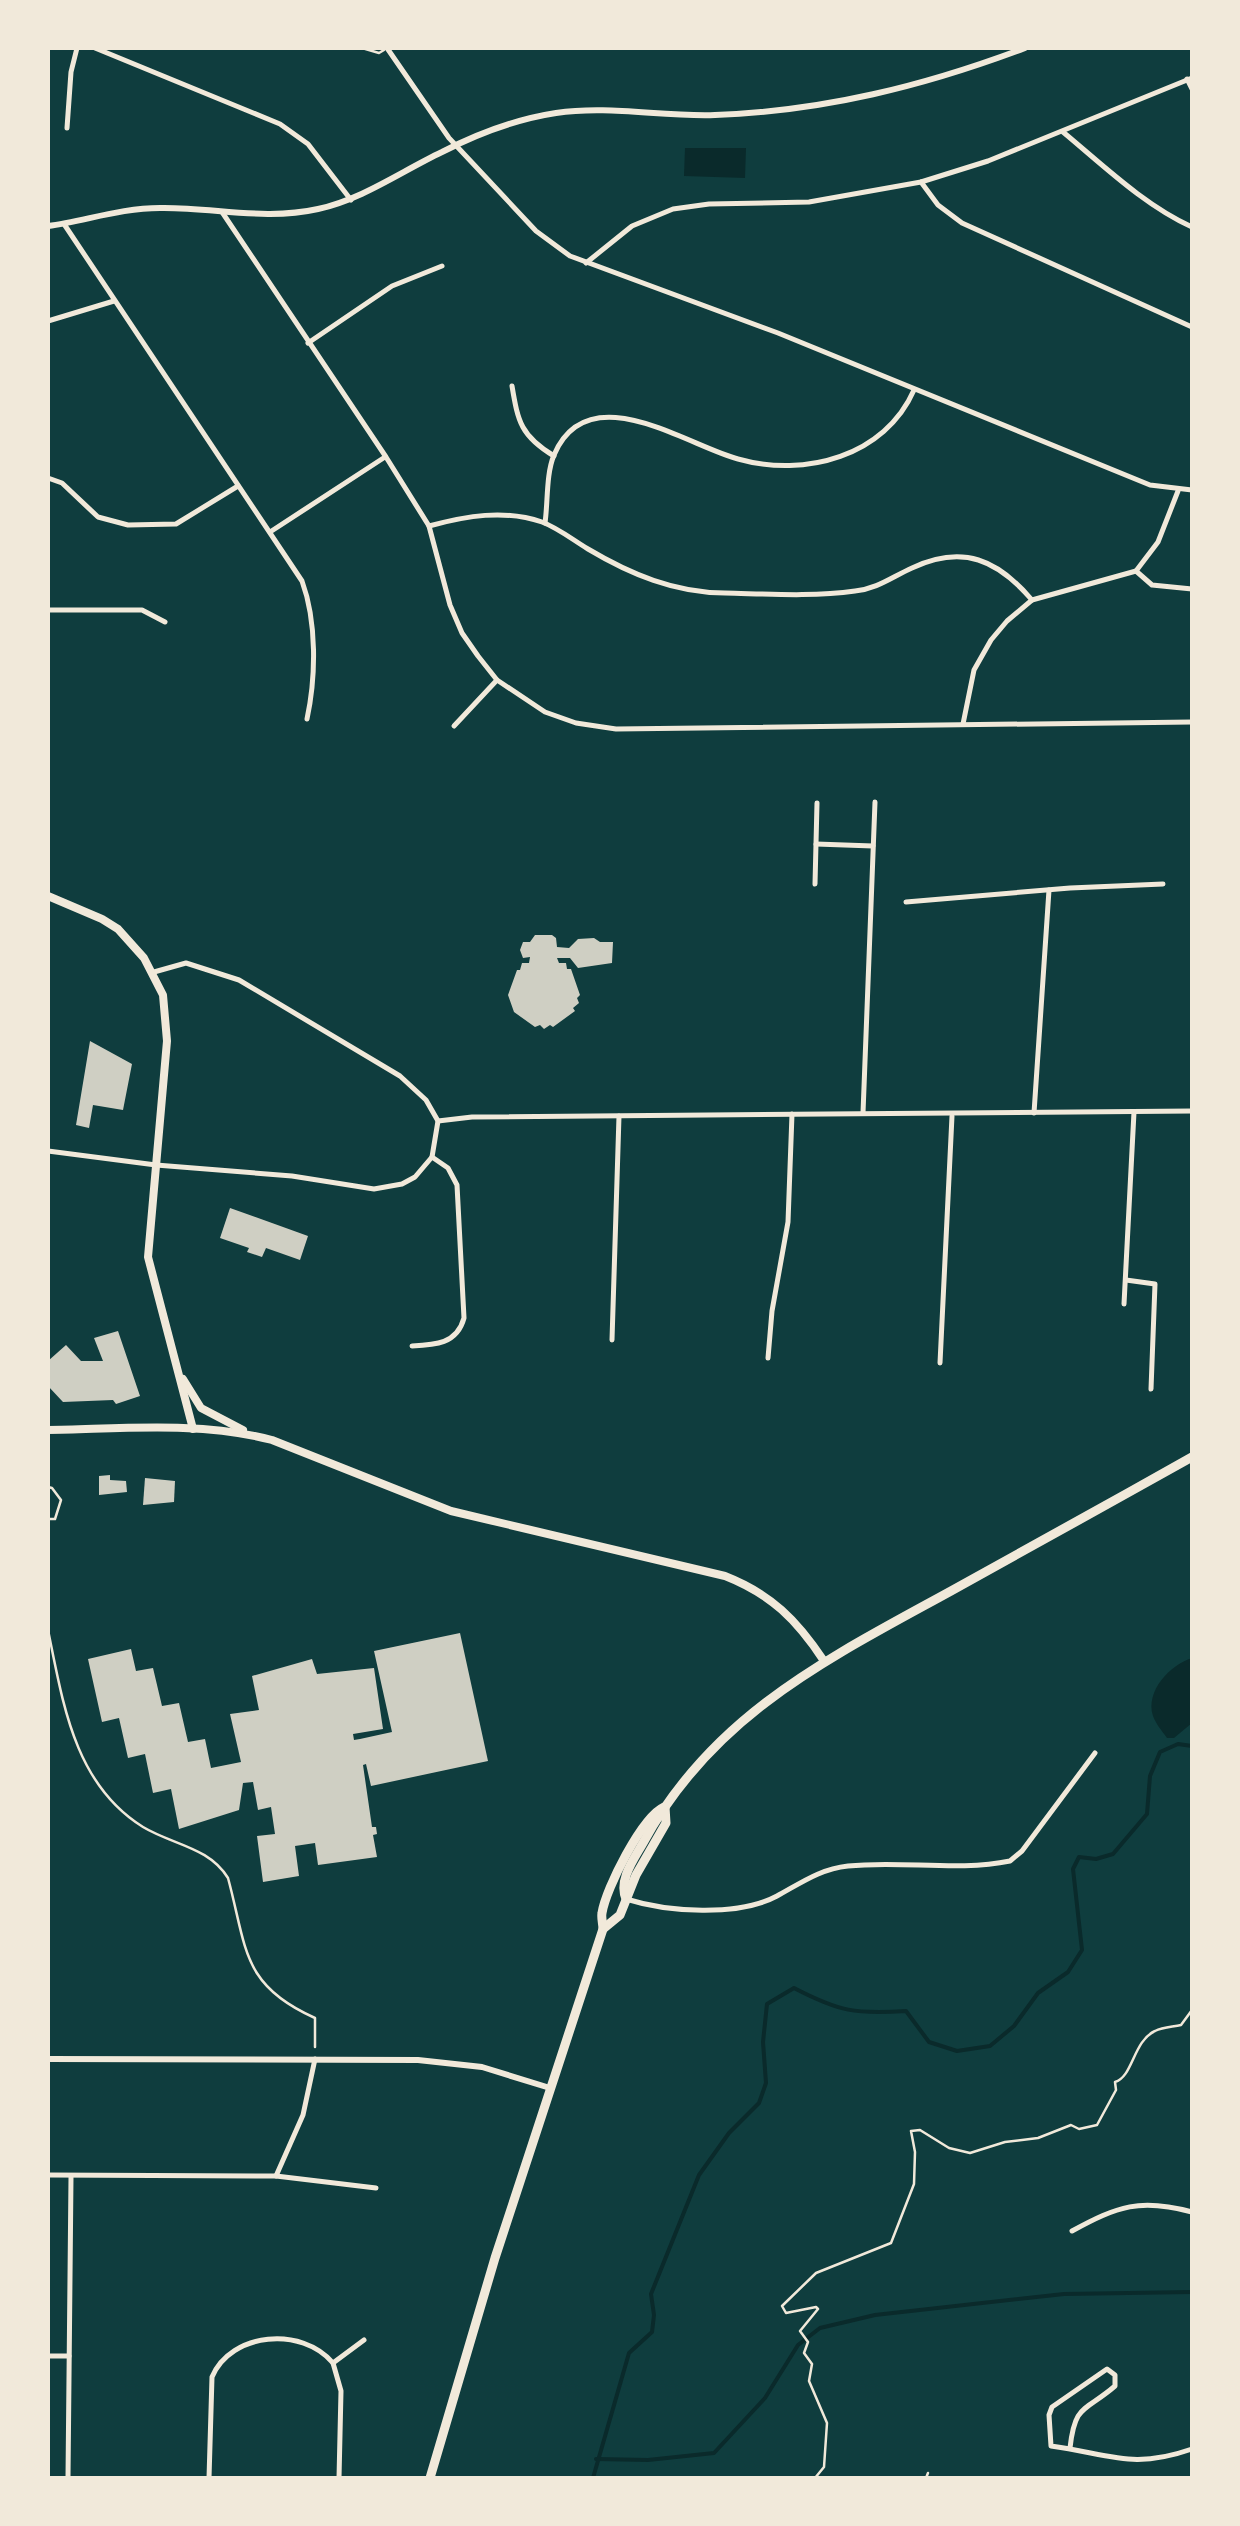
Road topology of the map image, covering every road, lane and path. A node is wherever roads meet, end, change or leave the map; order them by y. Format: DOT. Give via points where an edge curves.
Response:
graph roads {
  1 [pos="77,48"];
  2 [pos="95,48"];
  3 [pos="362,48"];
  4 [pos="387,48"];
  5 [pos="1025,48"];
  6 [pos="1190,79"];
  7 [pos="1192,89"];
  8 [pos="67,128"];
  9 [pos="1064,132"];
  10 [pos="456,145"];
  11 [pos="921,182"];
  12 [pos="351,200"];
  13 [pos="222,212"];
  14 [pos="64,224"];
  15 [pos="48,226"];
  16 [pos="1192,227"];
  17 [pos="586,263"];
  18 [pos="442,266"];
  19 [pos="114,300"];
  20 [pos="48,322"];
  21 [pos="1192,327"];
  22 [pos="308,343"];
  23 [pos="512,386"];
  24 [pos="914,390"];
  25 [pos="386,456"];
  26 [pos="554,456"];
  27 [pos="48,478"];
  28 [pos="238,486"];
  29 [pos="1178,490"];
  30 [pos="1192,490"];
  31 [pos="545,523"];
  32 [pos="428,526"];
  33 [pos="270,532"];
  34 [pos="1136,570"];
  35 [pos="1192,589"];
  36 [pos="1032,600"];
  37 [pos="48,610"];
  38 [pos="165,622"];
  39 [pos="497,680"];
  40 [pos="307,719"];
  41 [pos="1192,722"];
  42 [pos="963,724"];
  43 [pos="454,726"];
  44 [pos="874,802"];
  45 [pos="817,803"];
  46 [pos="816,844"];
  47 [pos="873,846"];
  48 [pos="814,884"];
  49 [pos="1163,884"];
  50 [pos="1048,890"];
  51 [pos="48,896"];
  52 [pos="906,902"];
  53 [pos="154,972"];
  54 [pos="1134,1112"];
  55 [pos="1192,1112"];
  56 [pos="792,1114"];
  57 [pos="1034,1114"];
  58 [pos="863,1115"];
  59 [pos="952,1115"];
  60 [pos="619,1116"];
  61 [pos="438,1120"];
  62 [pos="48,1151"];
  63 [pos="432,1156"];
  64 [pos="156,1165"];
  65 [pos="1126,1280"];
  66 [pos="1124,1304"];
  67 [pos="612,1340"];
  68 [pos="412,1346"];
  69 [pos="768,1358"];
  70 [pos="940,1363"];
  71 [pos="176,1366"];
  72 [pos="1151,1388"];
  73 [pos="193,1429"];
  74 [pos="48,1430"];
  75 [pos="250,1434"];
  76 [pos="1192,1458"];
  77 [pos="48,1488"];
  78 [pos="48,1519"];
  79 [pos="48,1630"];
  80 [pos="824,1661"];
  81 [pos="1095,1753"];
  82 [pos="665,1807"];
  83 [pos="626,1899"];
  84 [pos="603,1929"];
  85 [pos="1192,2010"];
  86 [pos="315,2046"];
  87 [pos="48,2059"];
  88 [pos="315,2059"];
  89 [pos="552,2089"];
  90 [pos="48,2175"];
  91 [pos="71,2175"];
  92 [pos="276,2176"];
  93 [pos="376,2188"];
  94 [pos="1192,2212"];
  95 [pos="1072,2231"];
  96 [pos="364,2340"];
  97 [pos="48,2356"];
  98 [pos="69,2356"];
  99 [pos="333,2363"];
  100 [pos="1070,2448"];
  101 [pos="1192,2449"];
  102 [pos="928,2473"];
  103 [pos="68,2478"];
  104 [pos="209,2478"];
  105 [pos="339,2478"];
  106 [pos="430,2478"];
  107 [pos="814,2478"];
  108 [pos="926,2478"];
  1 -- 8 [label="street"];
  2 -- 12 [label="street" via="280,124 308,144"];
  3 -- 4 [label="lane"];
  4 -- 10 [label="street"];
  5 -- 10 [label="street" via="887,94 838,103 713,115 590,108 515,122"];
  6 -- 7 [label="street"];
  6 -- 9 [label="street"];
  9 -- 11 [label="street"];
  9 -- 16 [label="street" via="1135,192"];
  10 -- 12 [label="street"];
  10 -- 17 [label="street" via="536,231"];
  11 -- 17 [label="street" via="809,202 673,209 632,226"];
  11 -- 21 [label="street" via="962,223"];
  12 -- 13 [label="street" via="285,214"];
  13 -- 14 [label="street" via="128,209"];
  13 -- 22 [label="street"];
  14 -- 15 [label="street"];
  14 -- 19 [label="street"];
  17 -- 24 [label="street"];
  18 -- 22 [label="street" via="392,286"];
  19 -- 20 [label="street"];
  19 -- 28 [label="street"];
  22 -- 25 [label="street"];
  23 -- 26 [label="street" via="527,436"];
  24 -- 26 [label="street" via="896,422 876,438 813,463 738,459 614,416 578,426"];
  24 -- 29 [label="street" via="1150,485"];
  25 -- 32 [label="street"];
  25 -- 33 [label="street"];
  26 -- 31 [label="street"];
  27 -- 28 [label="street" via="98,516 128,525 176,524"];
  28 -- 33 [label="street"];
  29 -- 30 [label="street"];
  29 -- 34 [label="street" via="1158,542"];
  31 -- 32 [label="street" via="480,515"];
  31 -- 36 [label="street" via="624,569 689,590 858,591 956,556 996,566"];
  32 -- 39 [label="street" via="462,633"];
  33 -- 40 [label="street" via="302,581 310,611"];
  34 -- 35 [label="street" via="1152,585"];
  34 -- 36 [label="street"];
  36 -- 42 [label="street" via="982,655"];
  37 -- 38 [label="street" via="142,610"];
  39 -- 42 [label="street" via="544,712 606,728"];
  39 -- 43 [label="street"];
  41 -- 42 [label="street"];
  44 -- 47 [label="street"];
  45 -- 46 [label="street"];
  46 -- 47 [label="street"];
  46 -- 48 [label="street"];
  47 -- 58 [label="street"];
  49 -- 50 [label="street"];
  50 -- 52 [label="street"];
  50 -- 57 [label="street"];
  51 -- 53 [label="main road" via="118,929"];
  53 -- 61 [label="street" via="186,963 239,980 400,1076"];
  53 -- 64 [label="main road" via="167,1029"];
  54 -- 55 [label="street"];
  54 -- 57 [label="street"];
  54 -- 65 [label="street"];
  56 -- 58 [label="street"];
  56 -- 60 [label="street"];
  56 -- 69 [label="street" via="788,1222"];
  57 -- 59 [label="street"];
  58 -- 59 [label="street"];
  59 -- 70 [label="street"];
  60 -- 61 [label="street"];
  60 -- 67 [label="street"];
  61 -- 63 [label="street"];
  62 -- 64 [label="street"];
  63 -- 64 [label="street" via="415,1176 389,1189"];
  63 -- 68 [label="street" via="456,1185 464,1318 449,1340"];
  64 -- 71 [label="main road" via="148,1257"];
  65 -- 66 [label="street"];
  65 -- 72 [label="street" via="1155,1284"];
  71 -- 73 [label="main road"];
  71 -- 75 [label="main road" via="201,1408"];
  73 -- 74 [label="main road"];
  73 -- 75 [label="main road"];
  75 -- 80 [label="main road" via="451,1511 751,1586 788,1612"];
  76 -- 80 [label="main road"];
  77 -- 78 [label="lane" via="61,1500 55,1520"];
  79 -- 86 [label="lane" via="74,1740 89,1770 142,1826 222,1868 254,1972 273,1996 315,2018"];
  80 -- 82 [label="main road" via="722,1738"];
  81 -- 83 [label="street" via="1010,1861 835,1868 765,1901 734,1907 672,1910"];
  82 -- 83 [label="main road" via="626,1876"];
  82 -- 84 [label="main road" via="653,1812 621,1868 602,1912"];
  83 -- 84 [label="main road"];
  84 -- 89 [label="main road"];
  85 -- 107 [label="path" via="1181,2025 1156,2030 1141,2042 1126,2076 1115,2082 1101,2121 1089,2129 1071,2125 970,2152 911,2131 914,2184 892,2240 816,2273 782,2306 782,2312 818,2309 800,2332 812,2364 808,2382 827,2423 824,2466"];
  87 -- 88 [label="street"];
  88 -- 89 [label="street" via="468,2064"];
  88 -- 92 [label="street" via="304,2114"];
  89 -- 106 [label="main road"];
  90 -- 91 [label="street"];
  91 -- 92 [label="street"];
  91 -- 98 [label="street"];
  92 -- 93 [label="street"];
  94 -- 95 [label="street" via="1128,2206"];
  96 -- 99 [label="street"];
  97 -- 98 [label="street"];
  98 -- 103 [label="street"];
  99 -- 104 [label="street" via="310,2345 260,2340 229,2352 212,2377"];
  99 -- 105 [label="street" via="340,2391"];
  100 -- 100 [label="street" via="1079,2412 1115,2386 1110,2370 1056,2402 1048,2415 1050,2446"];
  100 -- 101 [label="street" via="1139,2462"];
  102 -- 108 [label="path"];
}
